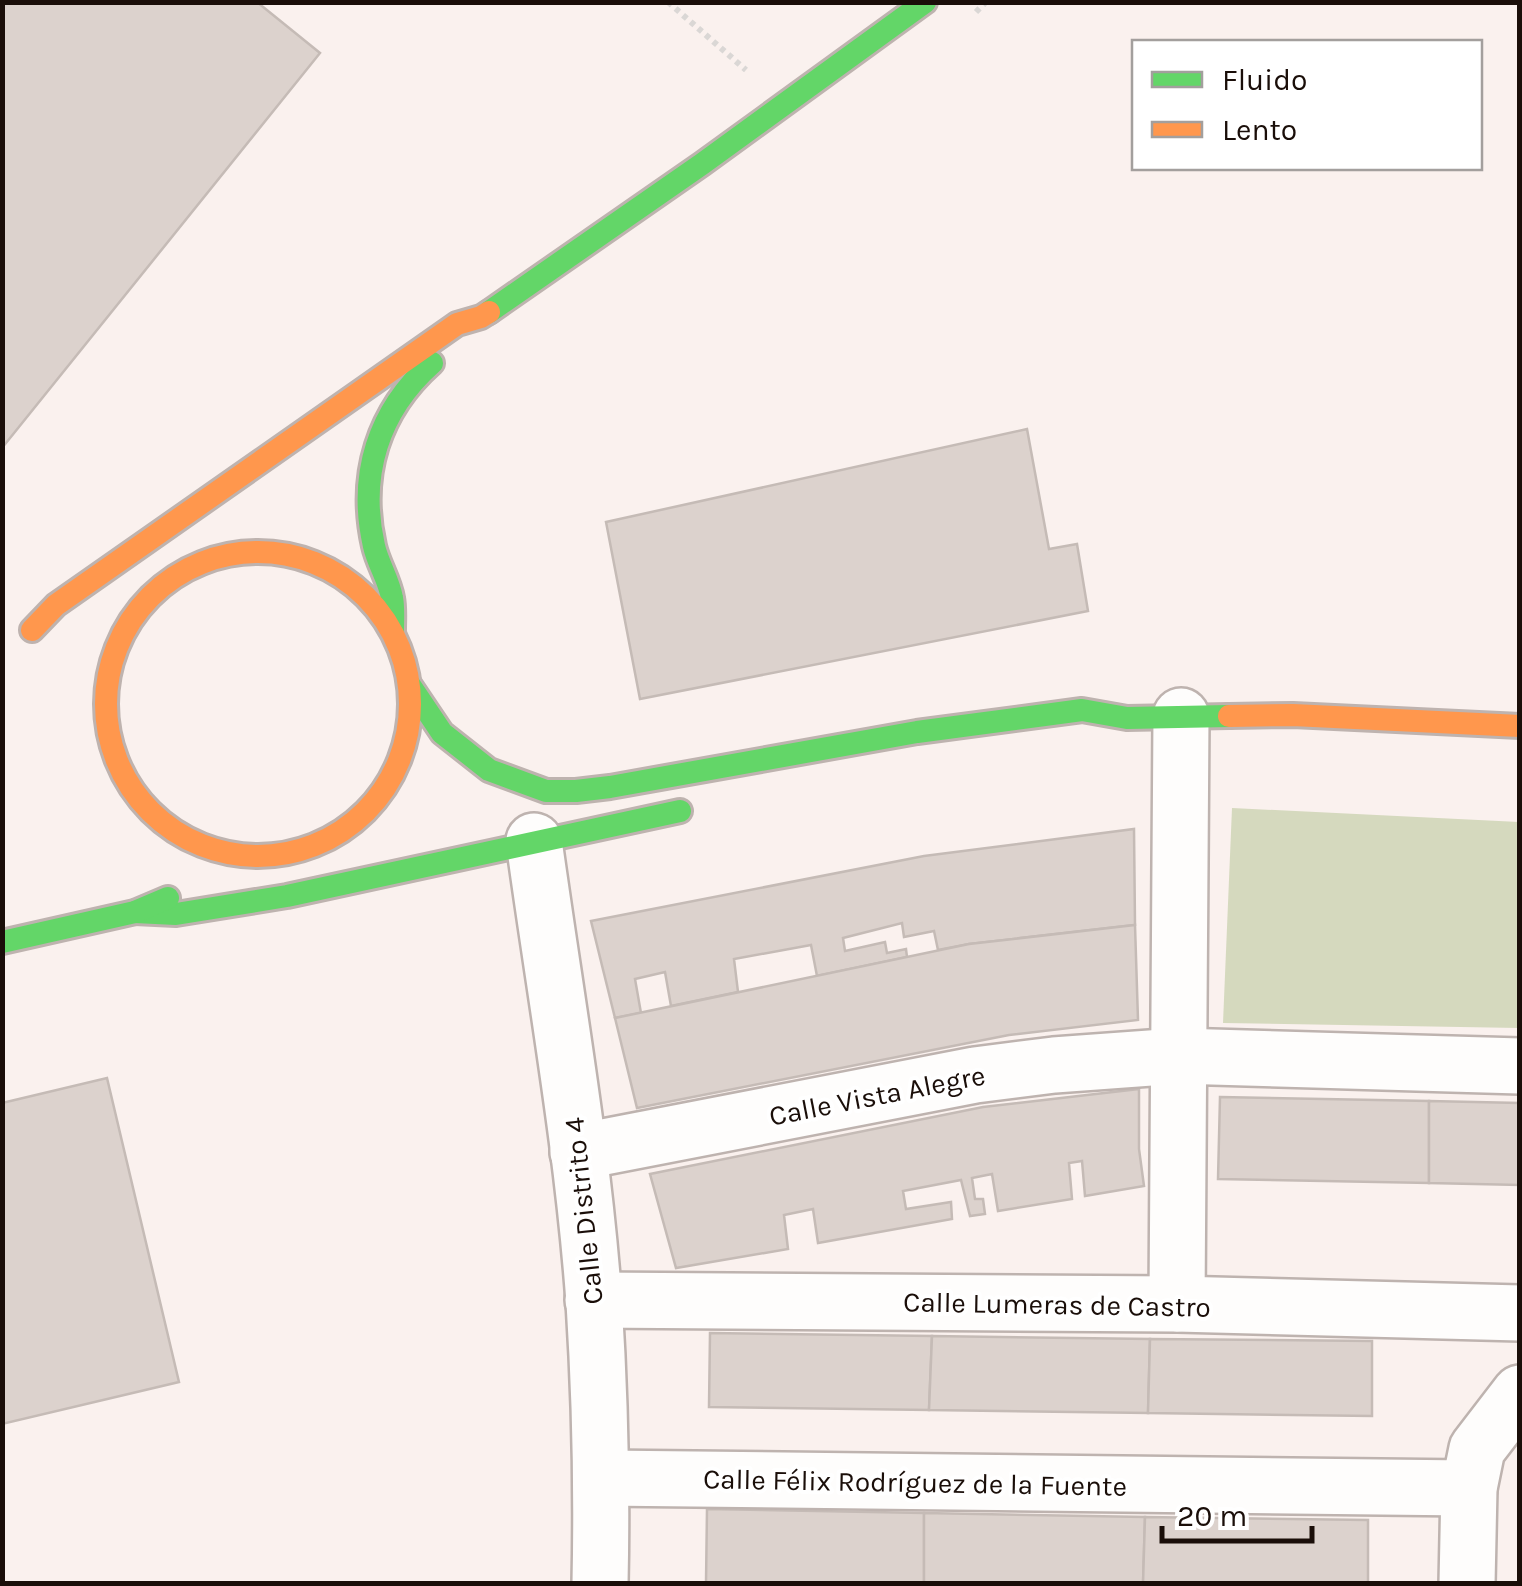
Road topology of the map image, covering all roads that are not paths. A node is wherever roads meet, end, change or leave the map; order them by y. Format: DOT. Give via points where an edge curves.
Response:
graph roads {
  1 [pos="925,2"];
  2 [pos="481,317"];
  3 [pos="175,576"];
  4 [pos="119,602"];
  5 [pos="78,618"];
  6 [pos="394,633"];
  7 [pos="409,684"];
  8 [pos="1181,716"];
  9 [pos="1127,718"];
  10 [pos="1520,726"];
  11 [pos="1099,732"];
  12 [pos="708,804"];
  13 [pos="508,836"];
  14 [pos="323,842"];
  15 [pos="360,848"];
  16 [pos="264,857"];
  17 [pos="216,878"];
  18 [pos="184,892"];
  19 [pos="135,912"];
  20 [pos="2,942"];
  21 [pos="1178,1056"];
  22 [pos="1520,1066"];
  23 [pos="578,1152"];
  24 [pos="594,1300"];
  25 [pos="1177,1304"];
  26 [pos="1520,1312"];
  27 [pos="1520,1393"];
  28 [pos="602,1478"];
  29 [pos="1469,1488"];
  30 [pos="600,1584"];
  31 [pos="1467,1584"];
  1 -- 2 [label="main road"];
  2 -- 5 [label="main road" via="457,324 283,445 56,605 25,635"];
  2 -- 6 [label="main road" via="422,370 376,442 369,508"];
  3 -- 4 [label="main road"];
  3 -- 6 [label="main road" via="243,552 280,553 346,579"];
  3 -- 16 [label="main road" via="142,606 115,656 107,685 108,729 121,771 146,808 180,835 221,852"];
  6 -- 7 [label="main road"];
  7 -- 9 [label="main road" via="442,733 489,770 546,791 610,787 1034,716 1082,710"];
  7 -- 14 [label="main road" via="410,716 392,777 374,804"];
  8 -- 9 [label="main road"];
  8 -- 10 [label="main road"];
  8 -- 21 [label="street"];
  9 -- 11 [label="main road"];
  12 -- 13 [label="main road"];
  13 -- 19 [label="main road" via="287,896 176,914"];
  13 -- 23 [label="street, Calle Distrito 4"];
  14 -- 15 [label="main road"];
  14 -- 16 [label="main road"];
  16 -- 17 [label="main road"];
  18 -- 19 [label="main road"];
  19 -- 20 [label="main road"];
  21 -- 22 [label="street, Calle Vista Alegre"];
  21 -- 23 [label="street, Calle Vista Alegre" via="976,1075"];
  21 -- 25 [label="street"];
  23 -- 24 [label="street, Calle Distrito 4"];
  24 -- 25 [label="street, Calle Lumeras de Castro"];
  24 -- 28 [label="street, Calle Distrito 4"];
  25 -- 26 [label="street, Calle Lumeras de Castro"];
  27 -- 29 [label="street" via="1478,1449"];
  28 -- 29 [label="street, Calle Félix Rodríguez de la Fuente"];
  28 -- 30 [label="street, Calle Distrito 4"];
  29 -- 31 [label="street"];
}
